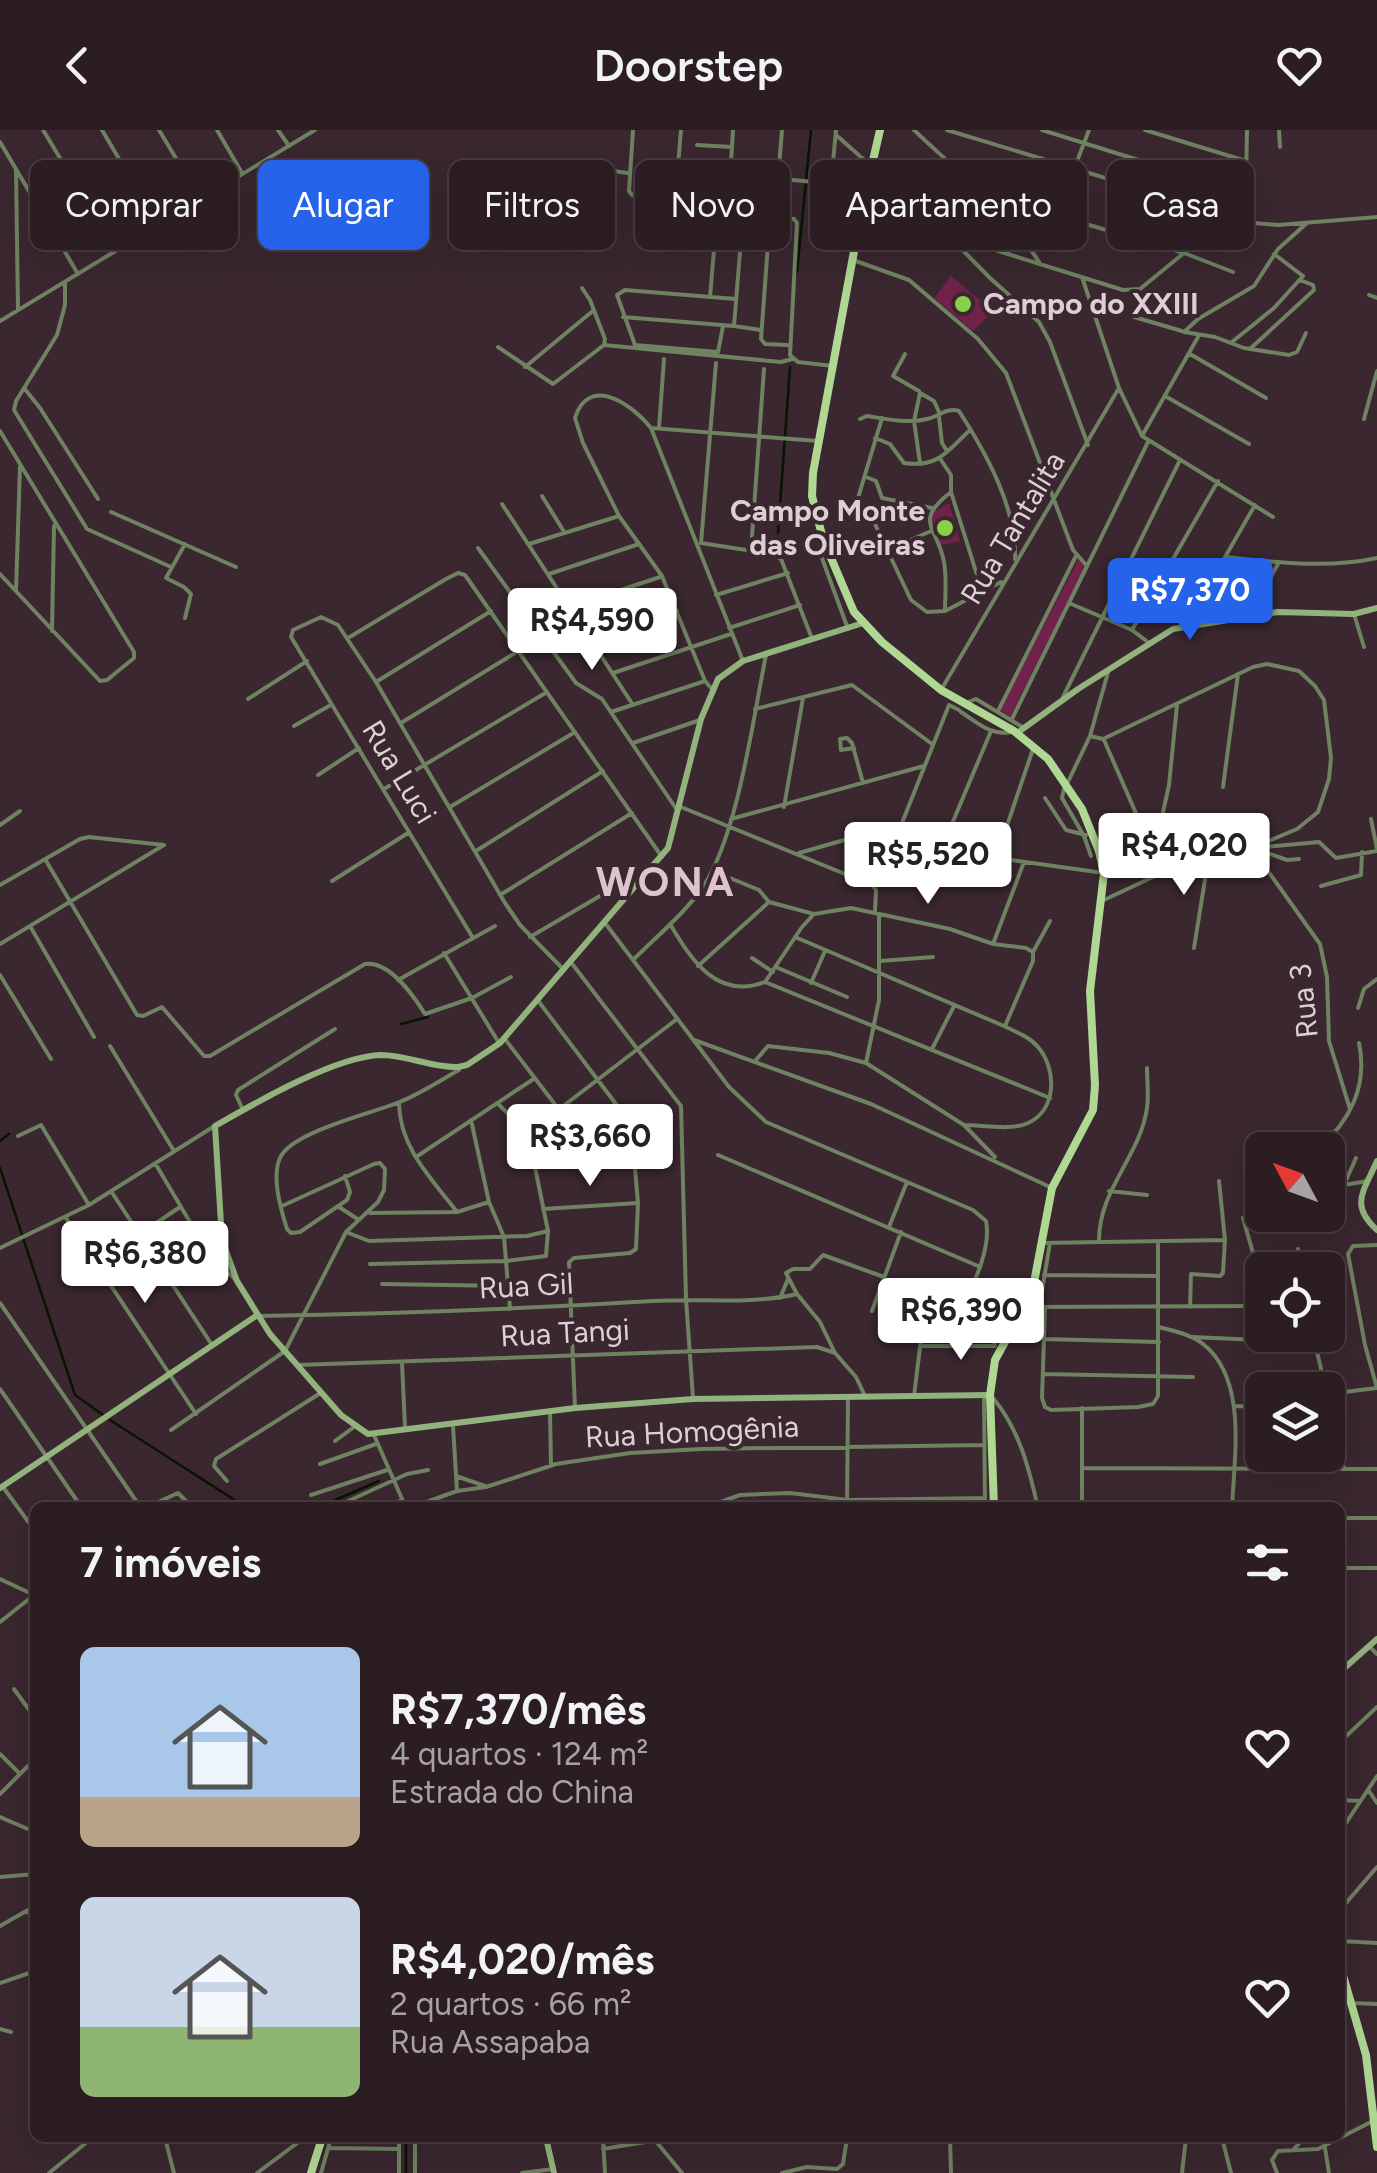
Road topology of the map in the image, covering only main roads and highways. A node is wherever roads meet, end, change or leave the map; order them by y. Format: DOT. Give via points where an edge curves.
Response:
graph roads {
  1 [pos="880,130"];
  2 [pos="994,1502"];
  3 [pos="1345,1984"];
  4 [pos="1374,2094"];
  5 [pos="321,2142"];
  6 [pos="1377,2148"];
  7 [pos="311,2173"];
  1 -- 2 [label="main road" via="811,486 823,539 863,623 957,706 1018,731 1048,759 1104,873 1090,991 1095,1098 1052,1188 1032,1293 997,1346 987,1395"];
  3 -- 4 [label="main road"];
  4 -- 6 [label="main road"];
  5 -- 7 [label="main road"];
}
